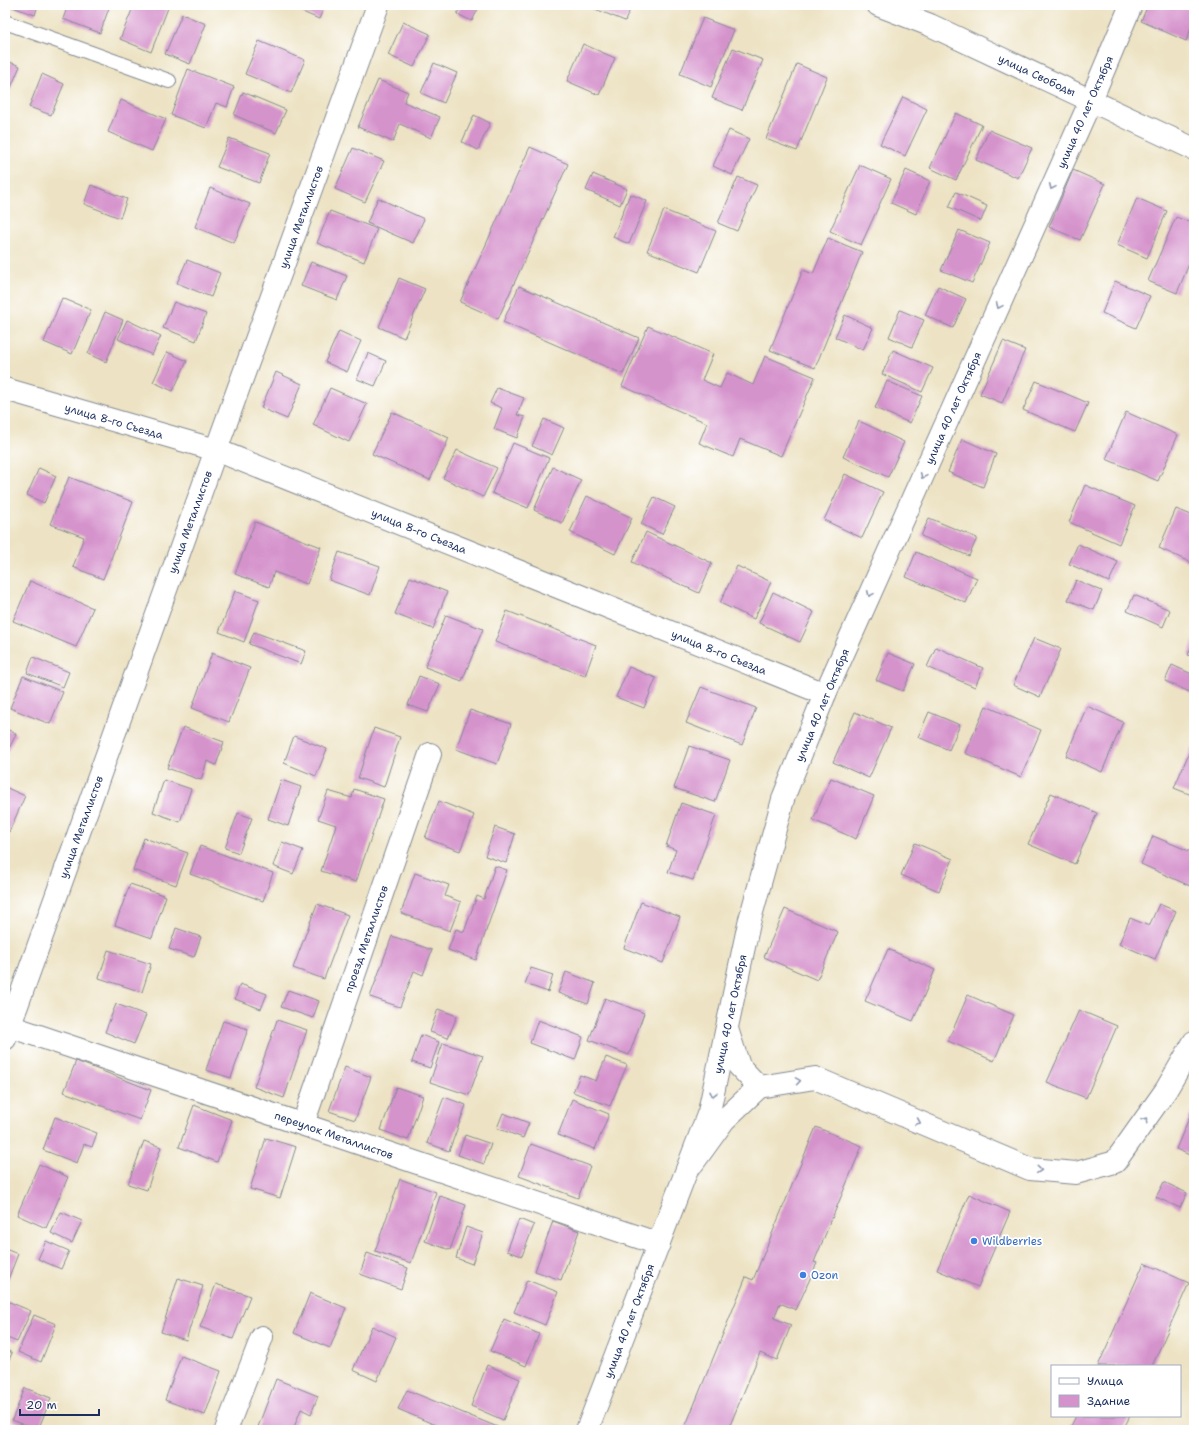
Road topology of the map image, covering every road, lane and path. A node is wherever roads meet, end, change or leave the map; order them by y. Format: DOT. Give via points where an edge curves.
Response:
graph roads {
  1 [pos="378,5"];
  2 [pos="878,5"];
  3 [pos="1131,5"];
  4 [pos="5,22"];
  5 [pos="169,81"];
  6 [pos="1091,100"];
  7 [pos="1194,149"];
  8 [pos="5,389"];
  9 [pos="216,450"];
  10 [pos="825,694"];
  11 [pos="430,754"];
  12 [pos="727,1028"];
  13 [pos="7,1032"];
  14 [pos="1194,1042"];
  15 [pos="759,1088"];
  16 [pos="303,1124"];
  17 [pos="684,1176"];
  18 [pos="659,1244"];
  19 [pos="262,1337"];
  20 [pos="226,1430"];
  21 [pos="587,1430"];
  1 -- 9 [label="street, улица Металлистов"];
  2 -- 6 [label="street, улица Свободы" via="930,25"];
  3 -- 6 [label="street, улица 40 лет Октября"];
  4 -- 5 [label="lane"];
  6 -- 7 [label="street, улица Свободы"];
  6 -- 10 [label="street, улица 40 лет Октября, one-way"];
  8 -- 9 [label="street, улица 8-го Съезда"];
  9 -- 10 [label="street, улица 8-го Съезда"];
  9 -- 13 [label="street, улица Металлистов"];
  10 -- 12 [label="street, улица 40 лет Октября" via="784,796 749,923"];
  11 -- 16 [label="street, проезд Металлистов"];
  12 -- 15 [label="street" via="739,1066"];
  12 -- 17 [label="street, улица 40 лет Октября, one-way" via="709,1112"];
  13 -- 16 [label="street, переулок Металлистов"];
  15 -- 14 [label="street, one-way" via="815,1078 1030,1169 1076,1173 1115,1162 1166,1090"];
  15 -- 17 [label="street" via="724,1120"];
  16 -- 18 [label="street, переулок Металлистов"];
  17 -- 18 [label="street, улица 40 лет Октября"];
  18 -- 21 [label="street, улица 40 лет Октября"];
  19 -- 20 [label="street"];
}
